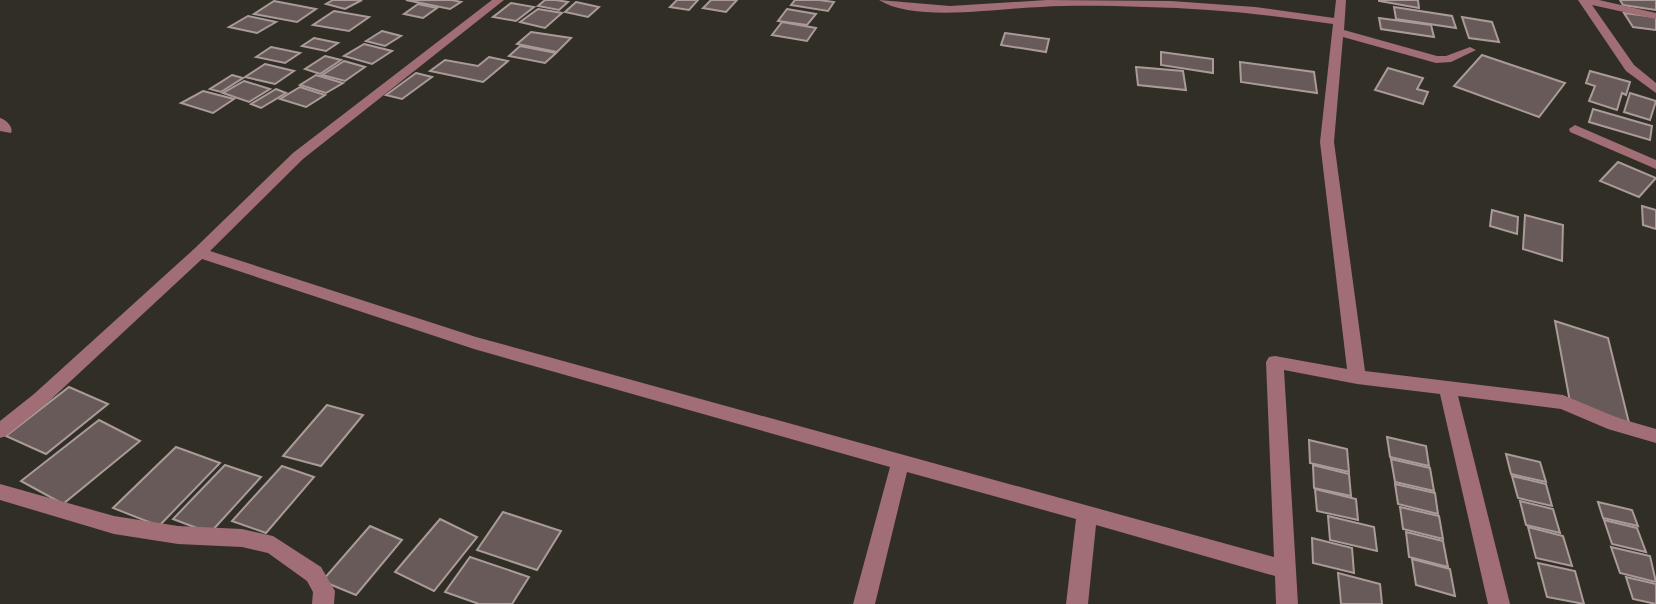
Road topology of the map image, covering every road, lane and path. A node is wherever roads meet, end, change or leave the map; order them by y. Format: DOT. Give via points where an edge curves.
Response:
graph roads {
  1 [pos="499,0"];
  2 [pos="884,0"];
  3 [pos="1341,0"];
  4 [pos="1584,0"];
  5 [pos="1656,16"];
  6 [pos="1338,27"];
  7 [pos="1470,50"];
  8 [pos="1656,89"];
  9 [pos="1575,129"];
  10 [pos="1656,165"];
  11 [pos="199,253"];
  12 [pos="1357,377"];
  13 [pos="1447,387"];
  14 [pos="0,431"];
  15 [pos="1656,436"];
  16 [pos="901,460"];
  17 [pos="0,492"];
  18 [pos="1087,512"];
  19 [pos="1285,569"];
  20 [pos="323,604"];
  21 [pos="864,604"];
  22 [pos="1077,604"];
  23 [pos="1287,604"];
  24 [pos="1499,604"];
  1 -- 11 [label="street" via="298,156"];
  2 -- 6 [label="street" via="955,11 1068,4 1214,6"];
  3 -- 6 [label="street"];
  4 -- 5 [label="street"];
  4 -- 8 [label="street" via="1630,68"];
  6 -- 7 [label="street" via="1436,59"];
  6 -- 12 [label="street" via="1327,142"];
  9 -- 10 [label="street"];
  11 -- 14 [label="street"];
  11 -- 16 [label="street" via="474,343"];
  12 -- 13 [label="street"];
  12 -- 19 [label="street" via="1275,362"];
  13 -- 15 [label="street" via="1563,402"];
  13 -- 24 [label="street"];
  16 -- 18 [label="street"];
  16 -- 21 [label="street"];
  17 -- 20 [label="street" via="114,525 273,545 314,574 324,591"];
  18 -- 19 [label="street"];
  18 -- 22 [label="street"];
  19 -- 23 [label="street"];
}
